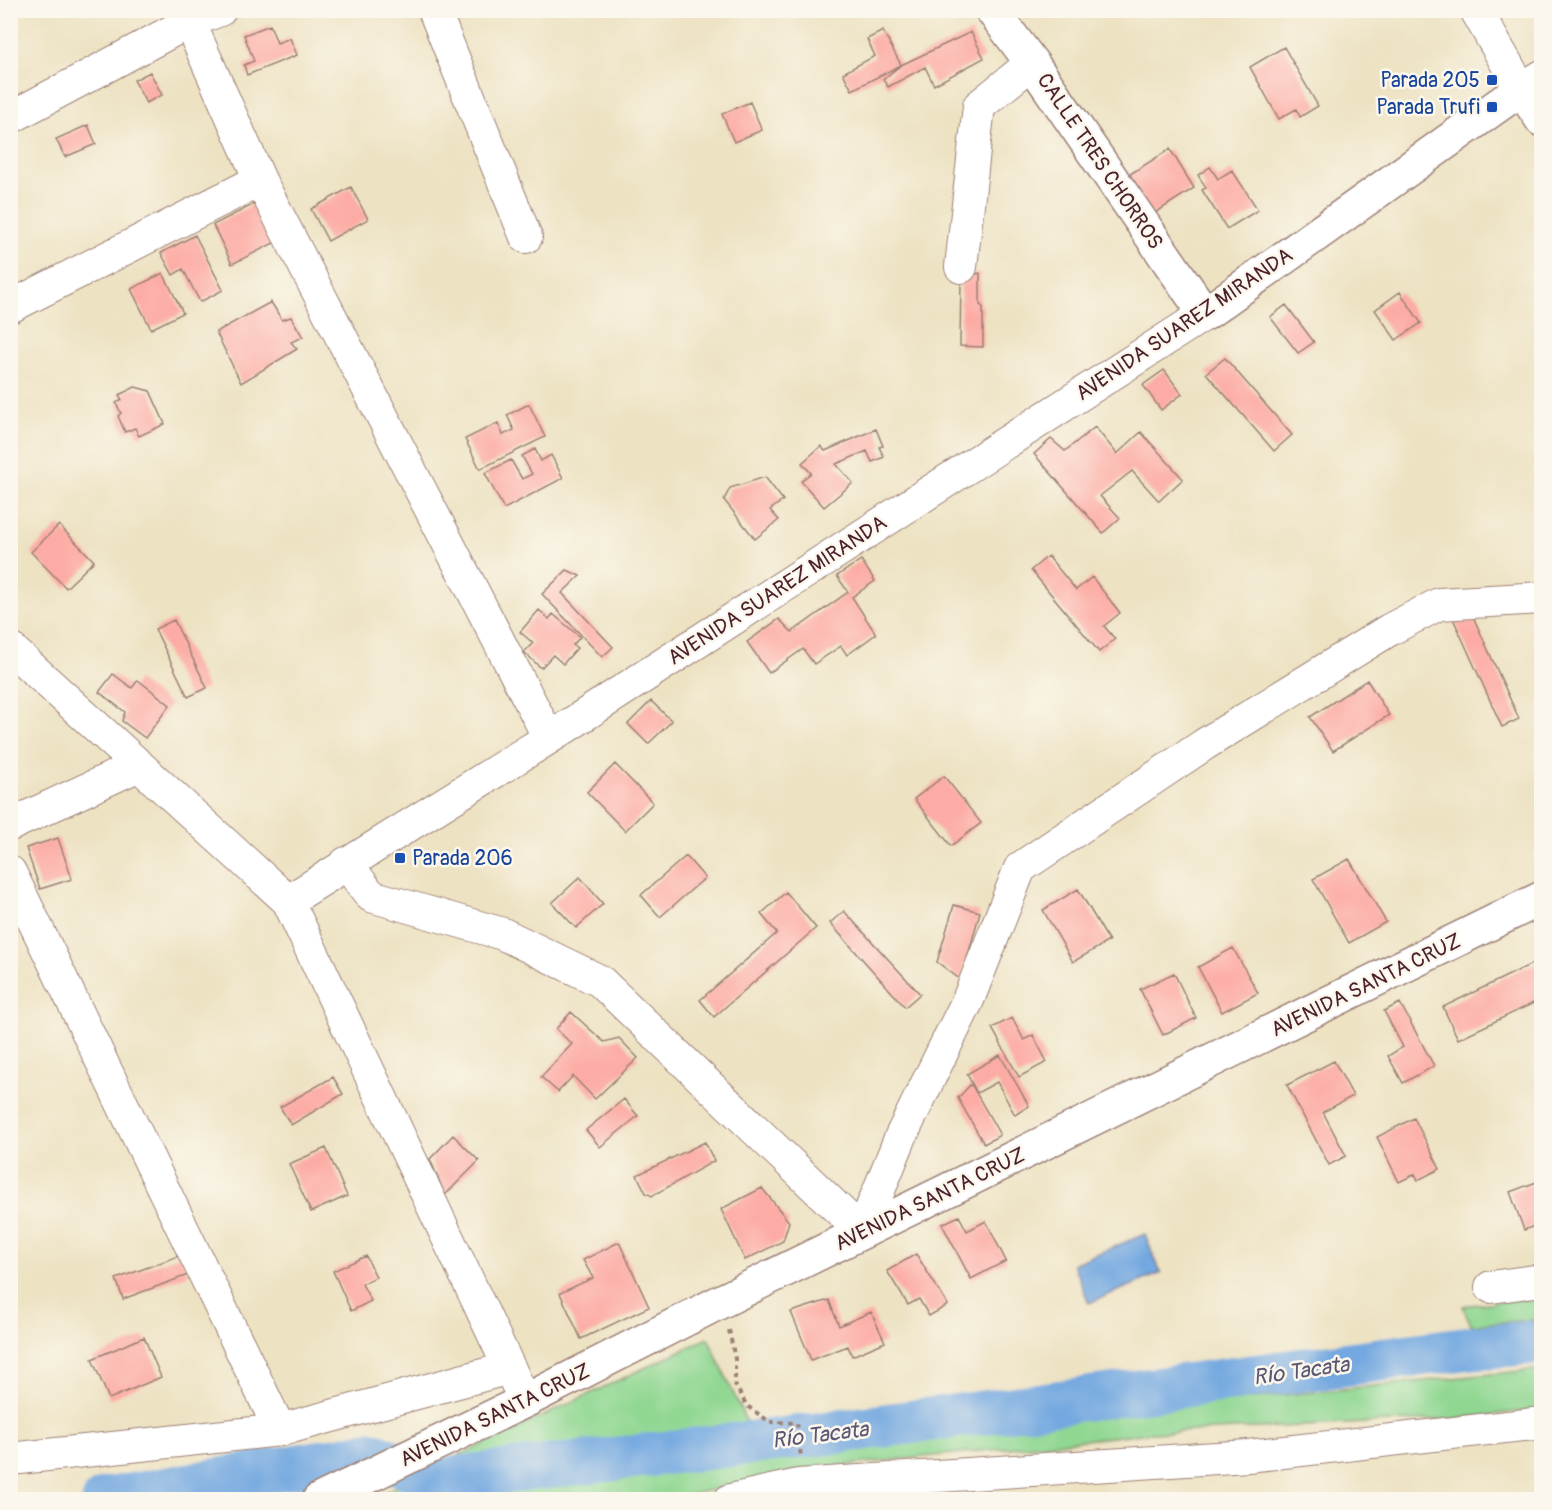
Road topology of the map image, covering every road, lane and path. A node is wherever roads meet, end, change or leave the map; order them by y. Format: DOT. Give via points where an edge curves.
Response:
graph roads {
  1 [pos="220,10"];
  2 [pos="434,10"];
  3 [pos="992,10"];
  4 [pos="1476,10"];
  5 [pos="186,16"];
  6 [pos="1032,63"];
  7 [pos="1531,82"];
  8 [pos="10,118"];
  9 [pos="1542,120"];
  10 [pos="260,180"];
  11 [pos="526,237"];
  12 [pos="961,267"];
  13 [pos="22,301"];
  14 [pos="1205,314"];
  15 [pos="1542,598"];
  16 [pos="10,648"];
  17 [pos="549,738"];
  18 [pos="139,765"];
  19 [pos="10,825"];
  20 [pos="346,863"];
  21 [pos="10,872"];
  22 [pos="1542,898"];
  23 [pos="288,901"];
  24 [pos="862,1232"];
  25 [pos="1542,1280"];
  26 [pos="1491,1287"];
  27 [pos="718,1303"];
  28 [pos="509,1368"];
  29 [pos="525,1401"];
  30 [pos="1542,1423"];
  31 [pos="280,1430"];
  32 [pos="801,1452"];
  33 [pos="10,1459"];
  34 [pos="319,1500"];
  35 [pos="730,1500"];
  1 -- 5 [label="street"];
  2 -- 11 [label="street"];
  3 -- 6 [label="main road, CALLE TRES CHORROS"];
  4 -- 7 [label="street"];
  5 -- 8 [label="street"];
  5 -- 10 [label="street"];
  6 -- 12 [label="street" via="979,106"];
  6 -- 14 [label="main road, CALLE TRES CHORROS"];
  7 -- 9 [label="main road"];
  7 -- 14 [label="main road, AVENIDA SUAREZ MIRANDA"];
  10 -- 13 [label="street"];
  10 -- 17 [label="street"];
  14 -- 17 [label="street, AVENIDA SUAREZ MIRANDA"];
  15 -- 24 [label="street" via="1439,604 1389,630 1205,744 1020,868 968,1000 901,1136"];
  16 -- 18 [label="street"];
  17 -- 20 [label="street, AVENIDA SUAREZ MIRANDA"];
  18 -- 19 [label="street"];
  18 -- 23 [label="street"];
  20 -- 23 [label="street, AVENIDA SUAREZ MIRANDA"];
  20 -- 24 [label="street" via="371,896 503,934 600,981"];
  21 -- 31 [label="street"];
  22 -- 24 [label="main road, AVENIDA SANTA CRUZ"];
  23 -- 28 [label="street"];
  24 -- 27 [label="main road, AVENIDA SANTA CRUZ"];
  25 -- 26 [label="street"];
  27 -- 29 [label="main road, AVENIDA SANTA CRUZ"];
  27 -- 32 [label="path" via="732,1337 735,1385 747,1406 770,1422 796,1423"];
  28 -- 29 [label="street"];
  28 -- 31 [label="street"];
  29 -- 34 [label="main road, AVENIDA SANTA CRUZ"];
  30 -- 35 [label="street" via="1248,1456 798,1485"];
  31 -- 33 [label="street"];
}
